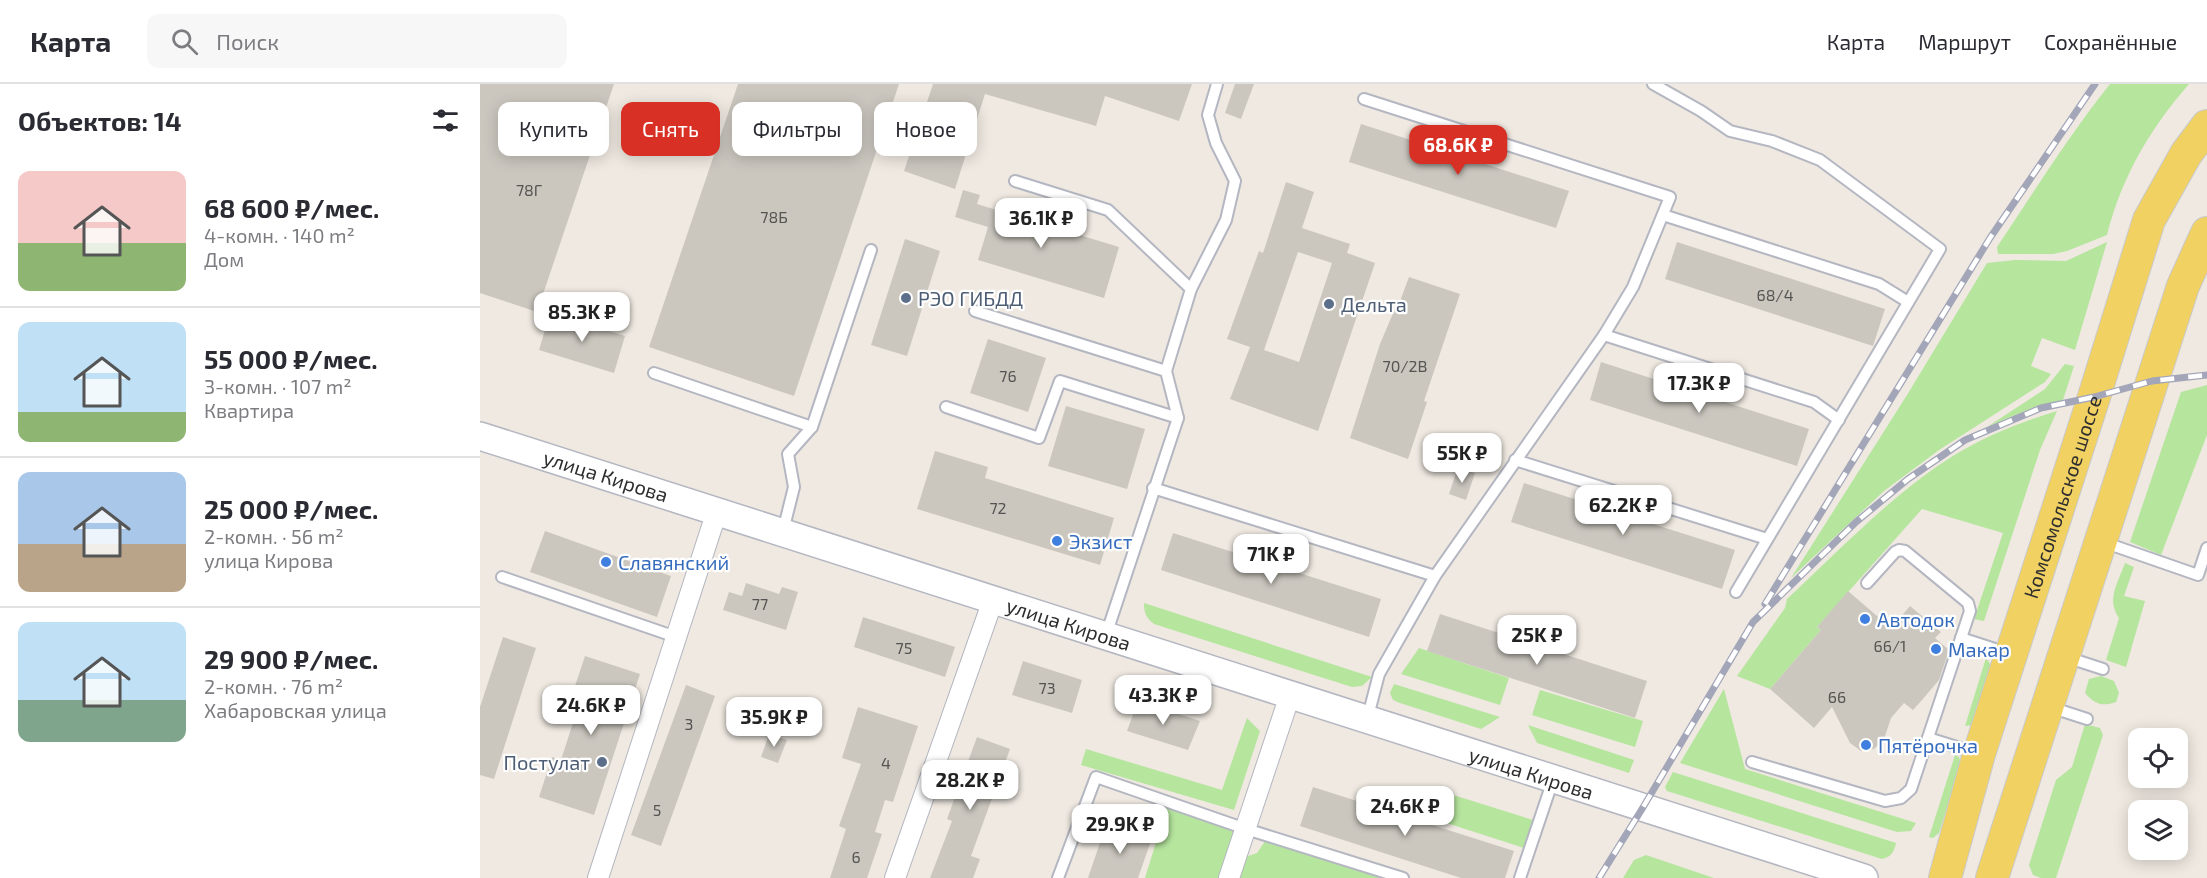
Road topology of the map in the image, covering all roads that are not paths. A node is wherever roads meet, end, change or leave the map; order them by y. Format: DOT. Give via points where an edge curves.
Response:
graph roads {
  1 [pos="1217,84"];
  2 [pos="1653,84"];
  3 [pos="1364,99"];
  4 [pos="2207,126"];
  5 [pos="1015,181"];
  6 [pos="1663,215"];
  7 [pos="2207,233"];
  8 [pos="871,250"];
  9 [pos="1191,289"];
  10 [pos="1908,302"];
  11 [pos="975,311"];
  12 [pos="1604,335"];
  13 [pos="1166,371"];
  14 [pos="654,373"];
  15 [pos="946,407"];
  16 [pos="1178,418"];
  17 [pos="1839,420"];
  18 [pos="812,427"];
  19 [pos="480,436"];
  20 [pos="1515,460"];
  21 [pos="1153,488"];
  22 [pos="717,511"];
  23 [pos="783,531"];
  24 [pos="1767,539"];
  25 [pos="2100,541"];
  26 [pos="2207,548"];
  27 [pos="1435,576"];
  28 [pos="502,577"];
  29 [pos="1867,582"];
  30 [pos="1736,592"];
  31 [pos="993,600"];
  32 [pos="1106,635"];
  33 [pos="676,637"];
  34 [pos="1961,638"];
  35 [pos="2010,654"];
  36 [pos="2063,656"];
  37 [pos="2103,669"];
  38 [pos="1290,695"];
  39 [pos="2047,706"];
  40 [pos="2087,718"];
  41 [pos="1367,720"];
  42 [pos="1928,738"];
  43 [pos="1979,754"];
  44 [pos="1752,762"];
  45 [pos="1553,780"];
  46 [pos="1246,828"];
  47 [pos="598,878"];
  48 [pos="895,878"];
  49 [pos="1058,878"];
  50 [pos="1229,878"];
  51 [pos="1403,878"];
  52 [pos="1520,878"];
  53 [pos="1864,878"];
  54 [pos="1945,878"];
  55 [pos="1992,878"];
  1 -- 9 [label="lane" via="1208,115 1216,143 1235,181 1226,220"];
  2 -- 10 [label="lane" via="1730,131 1772,141 1820,160 1941,249"];
  3 -- 6 [label="lane" via="1670,197"];
  4 -- 35 [label="main road, Комсомольское шоссе" via="2148,220"];
  5 -- 9 [label="lane" via="1108,210"];
  6 -- 10 [label="lane" via="1879,284"];
  6 -- 12 [label="lane" via="1633,287"];
  7 -- 25 [label="main road" via="2183,286"];
  8 -- 18 [label="lane"];
  9 -- 13 [label="lane"];
  10 -- 17 [label="lane"];
  11 -- 13 [label="lane"];
  12 -- 17 [label="lane" via="1814,402"];
  12 -- 20 [label="lane"];
  13 -- 16 [label="lane"];
  14 -- 18 [label="lane"];
  15 -- 16 [label="lane" via="1039,438 1060,381"];
  16 -- 21 [label="lane"];
  17 -- 24 [label="lane"];
  18 -- 23 [label="lane" via="788,454 794,487"];
  19 -- 22 [label="main road, улица Кирова"];
  20 -- 24 [label="lane"];
  20 -- 27 [label="lane"];
  21 -- 27 [label="lane"];
  21 -- 32 [label="lane"];
  22 -- 23 [label="main road, улица Кирова"];
  22 -- 33 [label="street"];
  23 -- 31 [label="main road, улица Кирова"];
  24 -- 30 [label="lane"];
  25 -- 26 [label="lane" via="2198,575"];
  25 -- 36 [label="main road"];
  27 -- 41 [label="lane" via="1379,674"];
  28 -- 33 [label="lane"];
  29 -- 34 [label="lane" via="1895,552 1905,551 1968,603 1970,611"];
  31 -- 32 [label="main road, улица Кирова"];
  31 -- 48 [label="street"];
  32 -- 38 [label="main road, улица Кирова"];
  33 -- 47 [label="street"];
  34 -- 35 [label="lane"];
  34 -- 42 [label="lane"];
  35 -- 43 [label="main road, Комсомольское шоссе"];
  36 -- 37 [label="lane"];
  36 -- 39 [label="main road"];
  38 -- 41 [label="main road, улица Кирова"];
  38 -- 46 [label="street"];
  39 -- 40 [label="lane"];
  39 -- 55 [label="main road"];
  41 -- 45 [label="main road, улица Кирова"];
  42 -- 43 [label="lane"];
  42 -- 44 [label="lane" via="1911,789 1894,801"];
  43 -- 54 [label="main road, Комсомольское шоссе"];
  45 -- 52 [label="lane"];
  45 -- 53 [label="main road, улица Кирова"];
  46 -- 49 [label="lane" via="1096,777"];
  46 -- 50 [label="street"];
  46 -- 51 [label="lane"];
}
